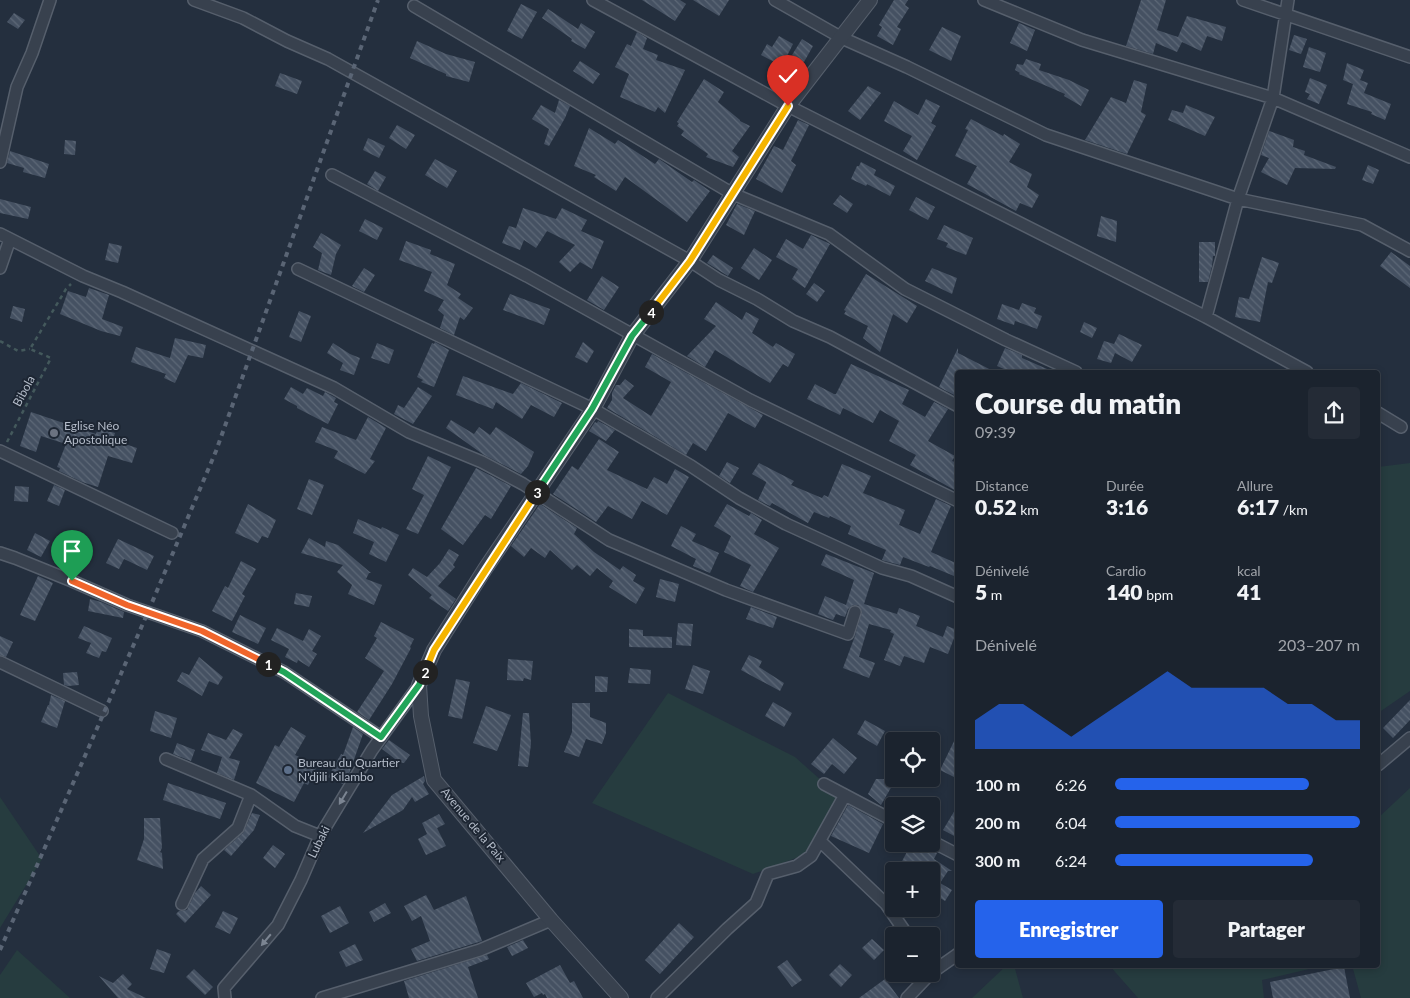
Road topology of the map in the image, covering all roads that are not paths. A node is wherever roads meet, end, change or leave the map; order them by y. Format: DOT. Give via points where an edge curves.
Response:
graph roads {
  1 [pos="50,0"];
  2 [pos="194,0"];
  3 [pos="593,0"];
  4 [pos="775,0"];
  5 [pos="870,0"];
  6 [pos="984,0"];
  7 [pos="1243,0"];
  8 [pos="1288,0"];
  9 [pos="414,6"];
  10 [pos="1284,14"];
  11 [pos="842,38"];
  12 [pos="1410,57"];
  13 [pos="1273,98"];
  14 [pos="788,106"];
  15 [pos="1410,157"];
  16 [pos="0,162"];
  17 [pos="332,175"];
  18 [pos="733,194"];
  19 [pos="1238,199"];
  20 [pos="5,236"];
  21 [pos="1410,251"];
  22 [pos="690,261"];
  23 [pos="0,268"];
  24 [pos="298,269"];
  25 [pos="1206,317"];
  26 [pos="632,336"];
  27 [pos="1072,370"];
  28 [pos="1303,370"];
  29 [pos="955,404"];
  30 [pos="592,409"];
  31 [pos="1380,414"];
  32 [pos="1401,427"];
  33 [pos="1,451"];
  34 [pos="536,493"];
  35 [pos="955,500"];
  36 [pos="172,533"];
  37 [pos="0,553"];
  38 [pos="955,597"];
  39 [pos="855,612"];
  40 [pos="0,662"];
  41 [pos="419,685"];
  42 [pos="102,711"];
  43 [pos="381,737"];
  44 [pos="1410,738"];
  45 [pos="166,759"];
  46 [pos="1380,763"];
  47 [pos="824,784"];
  48 [pos="251,795"];
  49 [pos="845,795"];
  50 [pos="885,816"];
  51 [pos="320,836"];
  52 [pos="820,841"];
  53 [pos="940,846"];
  54 [pos="955,853"];
  55 [pos="182,904"];
  56 [pos="551,920"];
  57 [pos="902,927"];
  58 [pos="955,956"];
  59 [pos="940,966"];
  60 [pos="922,982"];
  61 [pos="225,998"];
  62 [pos="322,998"];
  63 [pos="621,998"];
  64 [pos="657,998"];
  65 [pos="907,998"];
  1 -- 16 [label="street" via="17,87"];
  2 -- 22 [label="street" via="243,18 328,59"];
  3 -- 14 [label="street"];
  4 -- 11 [label="street"];
  5 -- 11 [label="street, Avenue de la Paix"];
  6 -- 13 [label="street" via="1082,40"];
  7 -- 10 [label="street"];
  8 -- 10 [label="street"];
  9 -- 18 [label="street"];
  10 -- 12 [label="street"];
  10 -- 13 [label="street"];
  11 -- 14 [label="street, Avenue de la Paix"];
  11 -- 19 [label="street" via="1046,134"];
  13 -- 15 [label="street"];
  13 -- 19 [label="street"];
  14 -- 18 [label="street, Avenue de la Paix"];
  14 -- 25 [label="street"];
  17 -- 26 [label="street" via="527,276"];
  18 -- 22 [label="street, Avenue de la Paix"];
  18 -- 27 [label="street" via="829,234 905,289"];
  19 -- 21 [label="street" via="1362,225"];
  19 -- 25 [label="street"];
  20 -- 23 [label="street"];
  20 -- 34 [label="street" via="83,276 334,388 409,432 482,462"];
  22 -- 26 [label="street, Avenue de la Paix"];
  22 -- 29 [label="street" via="792,321 830,337"];
  24 -- 30 [label="street"];
  25 -- 28 [label="street"];
  26 -- 30 [label="street, Avenue de la Paix"];
  26 -- 35 [label="street" via="750,400"];
  30 -- 34 [label="street, Avenue de la Paix"];
  30 -- 38 [label="street" via="786,524 882,568 911,576"];
  31 -- 32 [label="street"];
  33 -- 36 [label="street"];
  34 -- 39 [label="street" via="609,540 726,590 848,634"];
  34 -- 41 [label="street, Avenue de la Paix" via="434,650"];
  37 -- 43 [label="street" via="127,605 202,631 284,672"];
  40 -- 42 [label="street"];
  41 -- 43 [label="street, Lubaki"];
  41 -- 56 [label="street, Avenue de la Paix" via="421,716 434,780"];
  43 -- 51 [label="street, Lubaki, one-way"];
  44 -- 46 [label="street"];
  45 -- 48 [label="street"];
  47 -- 49 [label="street"];
  48 -- 51 [label="street" via="295,826"];
  48 -- 55 [label="street" via="238,828 205,856"];
  49 -- 50 [label="street"];
  49 -- 52 [label="street"];
  51 -- 61 [label="street, Lubaki, one-way" via="278,925 224,988"];
  52 -- 57 [label="street" via="886,904"];
  52 -- 64 [label="street" via="811,856 796,866 768,874 756,903"];
  53 -- 54 [label="street"];
  56 -- 62 [label="street" via="480,950"];
  56 -- 63 [label="street, Avenue de la Paix"];
  58 -- 59 [label="street"];
  60 -- 65 [label="street"];
}
